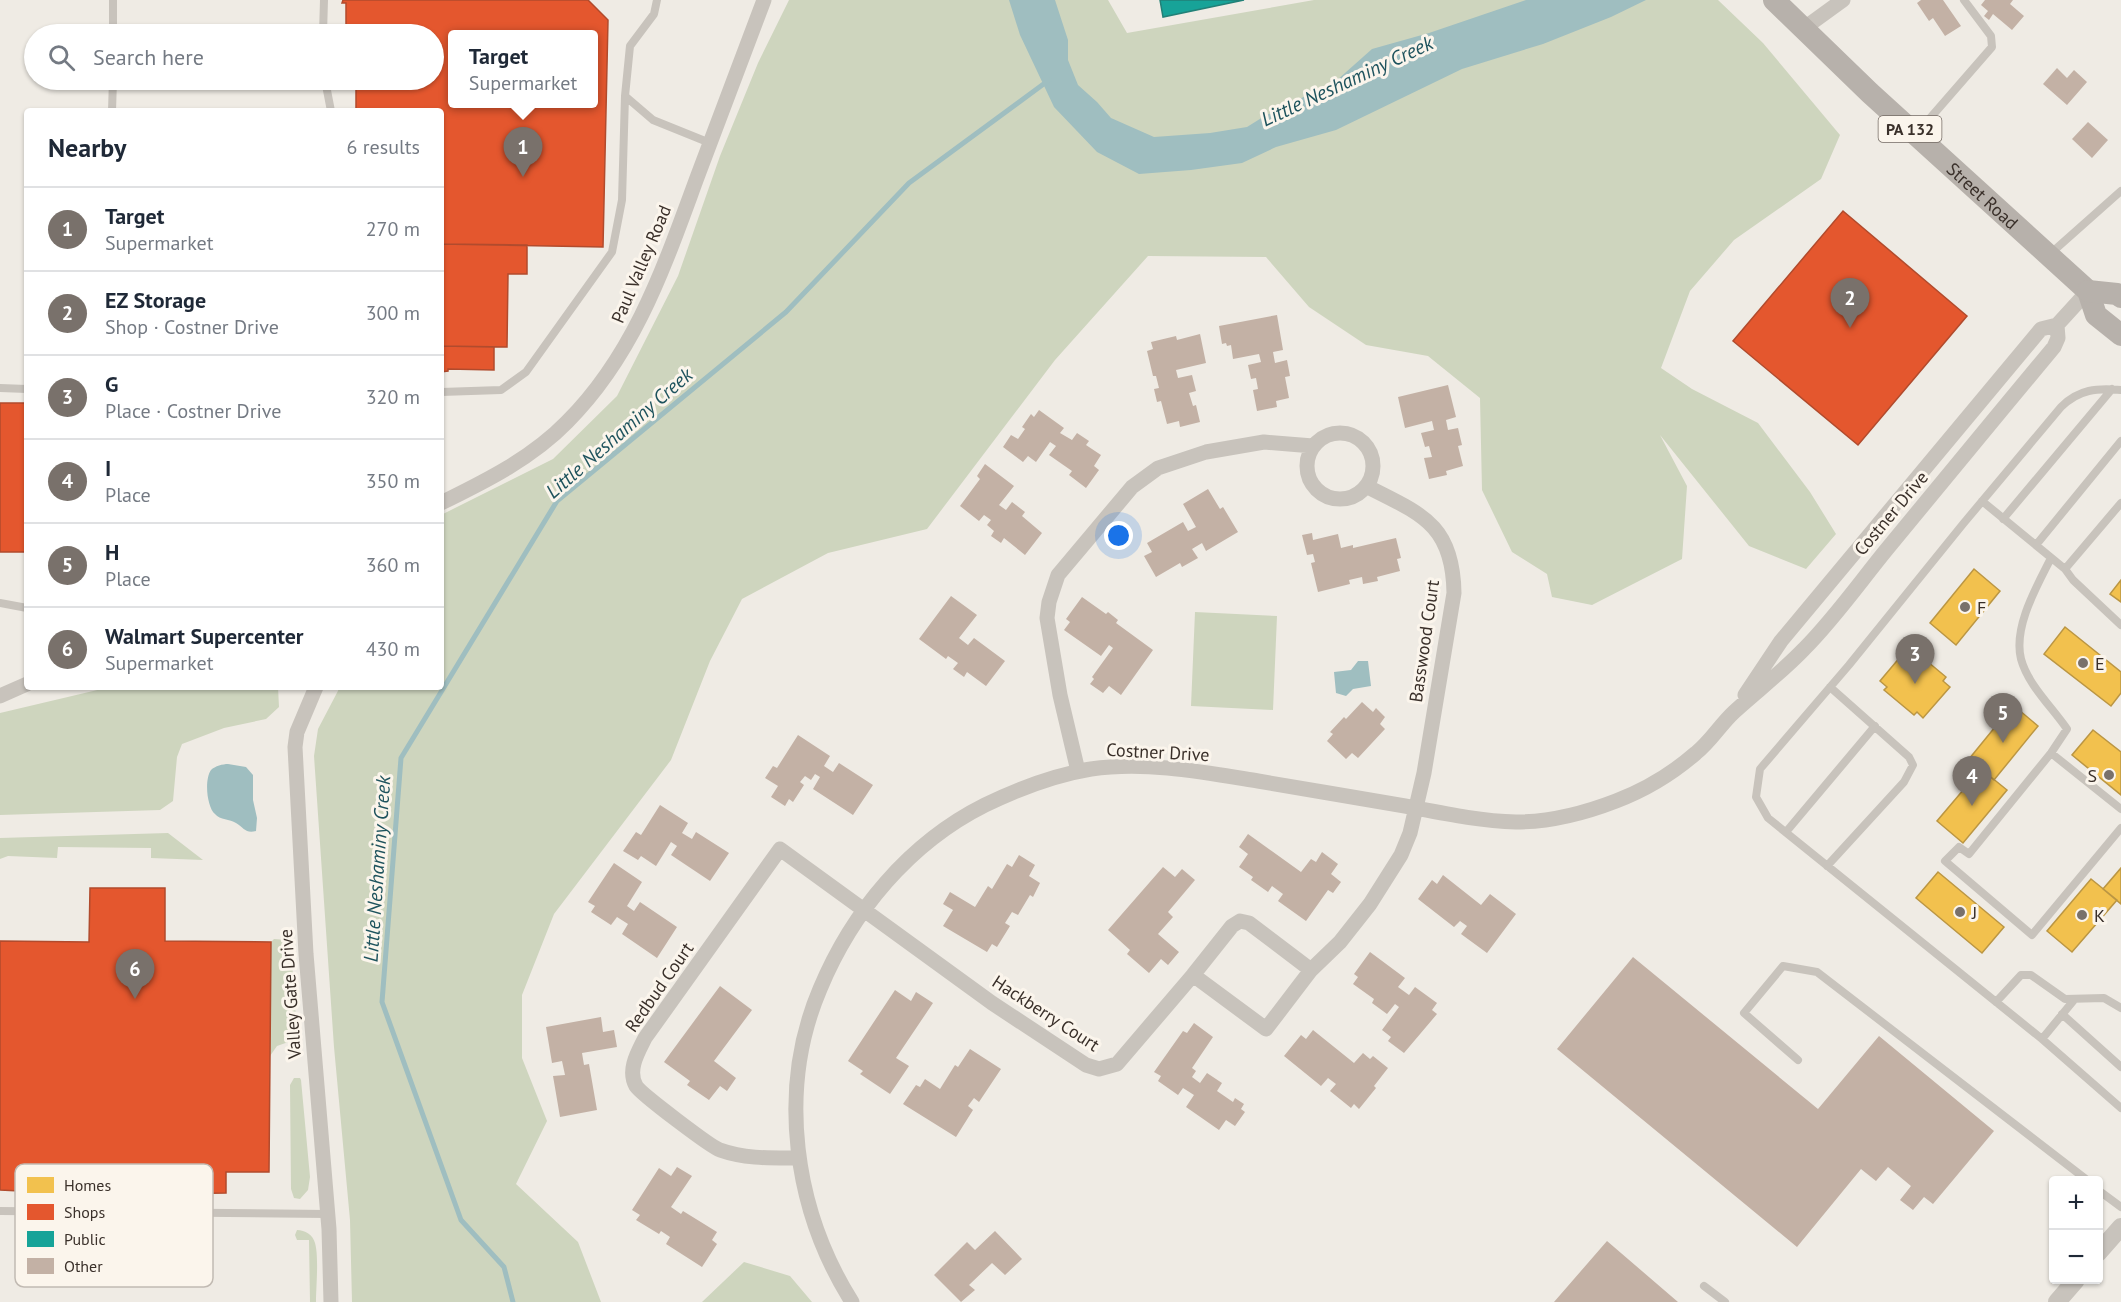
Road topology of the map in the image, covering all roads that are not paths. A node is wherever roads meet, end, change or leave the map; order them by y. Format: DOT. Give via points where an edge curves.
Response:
graph roads {
  1 [pos="113,0"];
  2 [pos="324,0"];
  3 [pos="657,0"];
  4 [pos="764,0"];
  5 [pos="1774,0"];
  6 [pos="1843,0"];
  7 [pos="1964,0"];
  8 [pos="113,24"];
  9 [pos="323,24"];
  10 [pos="1803,28"];
  11 [pos="113,90"];
  12 [pos="327,90"];
  13 [pos="625,96"];
  14 [pos="112,108"];
  15 [pos="330,108"];
  16 [pos="1916,134"];
  17 [pos="710,143"];
  18 [pos="2121,191"];
  19 [pos="2049,255"];
  20 [pos="2088,291"];
  21 [pos="2121,297"];
  22 [pos="2057,325"];
  23 [pos="2121,335"];
  24 [pos="0,388"];
  25 [pos="24,388"];
  26 [pos="2112,389"];
  27 [pos="2121,390"];
  28 [pos="444,392"];
  29 [pos="2121,441"];
  30 [pos="1313,446"];
  31 [pos="1366,486"];
  32 [pos="444,501"];
  33 [pos="1982,501"];
  34 [pos="2121,503"];
  35 [pos="2003,519"];
  36 [pos="2036,545"];
  37 [pos="2051,558"];
  38 [pos="2065,569"];
  39 [pos="0,603"];
  40 [pos="24,607"];
  41 [pos="2121,625"];
  42 [pos="24,685"];
  43 [pos="1830,687"];
  44 [pos="315,690"];
  45 [pos="0,696"];
  46 [pos="1733,713"];
  47 [pos="1875,726"];
  48 [pos="2051,753"];
  49 [pos="1078,771"];
  50 [pos="1416,808"];
  51 [pos="2121,808"];
  52 [pos="2121,828"];
  53 [pos="1786,832"];
  54 [pos="1827,866"];
  55 [pos="863,910"];
  56 [pos="1311,970"];
  57 [pos="1193,975"];
  58 [pos="2074,1000"];
  59 [pos="1996,1002"];
  60 [pos="2121,1008"];
  61 [pos="2062,1014"];
  62 [pos="2042,1039"];
  63 [pos="1798,1060"];
  64 [pos="2121,1067"];
  65 [pos="2121,1108"];
  66 [pos="798,1158"];
  67 [pos="2082,1176"];
  68 [pos="2103,1194"];
  69 [pos="2121,1207"];
  70 [pos="0,1211"];
  71 [pos="15,1211"];
  72 [pos="213,1213"];
  73 [pos="327,1214"];
  74 [pos="2121,1227"];
  75 [pos="2103,1247"];
  76 [pos="2073,1284"];
  77 [pos="1704,1286"];
  78 [pos="331,1302"];
  79 [pos="852,1302"];
  80 [pos="1725,1302"];
  81 [pos="2057,1302"];
  1 -- 8 [label="lane"];
  2 -- 9 [label="lane"];
  3 -- 13 [label="lane" via="654,14 630,46"];
  4 -- 17 [label="street, Paul Valley Road"];
  5 -- 10 [label="main road, Street Road / PA 132"];
  6 -- 10 [label="street"];
  7 -- 16 [label="lane" via="1990,36 1992,47"];
  10 -- 16 [label="main road, Street Road / PA 132"];
  11 -- 14 [label="lane"];
  12 -- 15 [label="lane"];
  13 -- 17 [label="lane" via="653,120"];
  13 -- 28 [label="lane" via="622,200 612,252 526,372 501,390"];
  16 -- 19 [label="main road, Street Road / PA 132"];
  17 -- 32 [label="street, Paul Valley Road" via="640,322 611,370 566,423 537,447 506,470"];
  18 -- 19 [label="lane"];
  19 -- 20 [label="main road, Street Road / PA 132"];
  20 -- 21 [label="main road"];
  20 -- 22 [label="street, Costner Drive"];
  20 -- 23 [label="main road, Street Road / PA 132" via="2096,315"];
  22 -- 46 [label="street, Costner Drive" via="2042,329 1849,558 1781,641"];
  22 -- 46 [label="street, Costner Drive" via="2054,347 1804,649"];
  24 -- 25 [label="lane"];
  26 -- 27 [label="lane"];
  26 -- 33 [label="lane" via="2095,388 2068,400"];
  26 -- 35 [label="lane"];
  29 -- 36 [label="lane"];
  30 -- 31 [label="street" via="1307,459 1307,474 1314,487 1326,496 1340,499 1355,496"];
  30 -- 31 [label="street" via="1325,436 1339,432 1354,435 1366,444 1372,458 1372,473"];
  30 -- 49 [label="street" via="1264,442 1206,452 1158,468 1132,487 1058,575 1047,618"];
  31 -- 50 [label="street, Basswood Court" via="1411,509 1437,528 1454,571 1454,593"];
  33 -- 35 [label="lane"];
  33 -- 43 [label="lane"];
  34 -- 38 [label="lane"];
  35 -- 36 [label="lane"];
  36 -- 37 [label="lane"];
  37 -- 38 [label="lane"];
  37 -- 48 [label="lane" via="2031,599 2018,641 2021,660 2036,688 2067,729"];
  38 -- 41 [label="lane"];
  39 -- 40 [label="lane"];
  42 -- 45 [label="street"];
  43 -- 47 [label="lane"];
  43 -- 53 [label="lane" via="1760,769 1756,797 1768,818"];
  44 -- 73 [label="street, Valley Gate Drive" via="297,732 295,747 306,954"];
  46 -- 50 [label="street, Costner Drive" via="1696,753 1643,790 1579,814 1519,822"];
  47 -- 53 [label="lane"];
  47 -- 54 [label="lane" via="1910,757 1912,765 1904,782"];
  48 -- 51 [label="lane"];
  48 -- 52 [label="lane" via="1969,854 1959,847 1945,861 2032,935"];
  49 -- 50 [label="street, Costner Drive" via="1133,766 1197,771"];
  49 -- 55 [label="street, Costner Drive" via="1007,794 951,825 909,858"];
  50 -- 56 [label="street, Basswood Court" via="1401,855 1370,904"];
  53 -- 54 [label="lane"];
  54 -- 59 [label="lane"];
  55 -- 57 [label="street, Hackberry Court" via="992,1003 1086,1065 1099,1069 1117,1064"];
  55 -- 66 [label="street, Costner Drive" via="825,977 805,1030 796,1089"];
  55 -- 66 [label="street, Redbud Court" via="780,849 645,1038 634,1060 636,1086 718,1149 741,1156"];
  56 -- 57 [label="street, Hackberry Court" via="1250,923 1240,921"];
  56 -- 57 [label="street, Basswood Court" via="1266,1029"];
  58 -- 59 [label="lane" via="2065,999 2031,975 2021,975"];
  58 -- 60 [label="lane" via="2104,998"];
  58 -- 61 [label="lane"];
  59 -- 62 [label="lane"];
  61 -- 62 [label="lane"];
  61 -- 64 [label="lane"];
  62 -- 65 [label="lane"];
  63 -- 67 [label="lane" via="1744,1013 1783,966 1817,972"];
  66 -- 79 [label="street, Costner Drive" via="819,1236"];
  68 -- 69 [label="lane"];
  70 -- 71 [label="lane"];
  72 -- 73 [label="lane"];
  73 -- 78 [label="street, Valley Gate Drive"];
  74 -- 75 [label="street"];
  76 -- 81 [label="street"];
  77 -- 80 [label="lane"];
}
